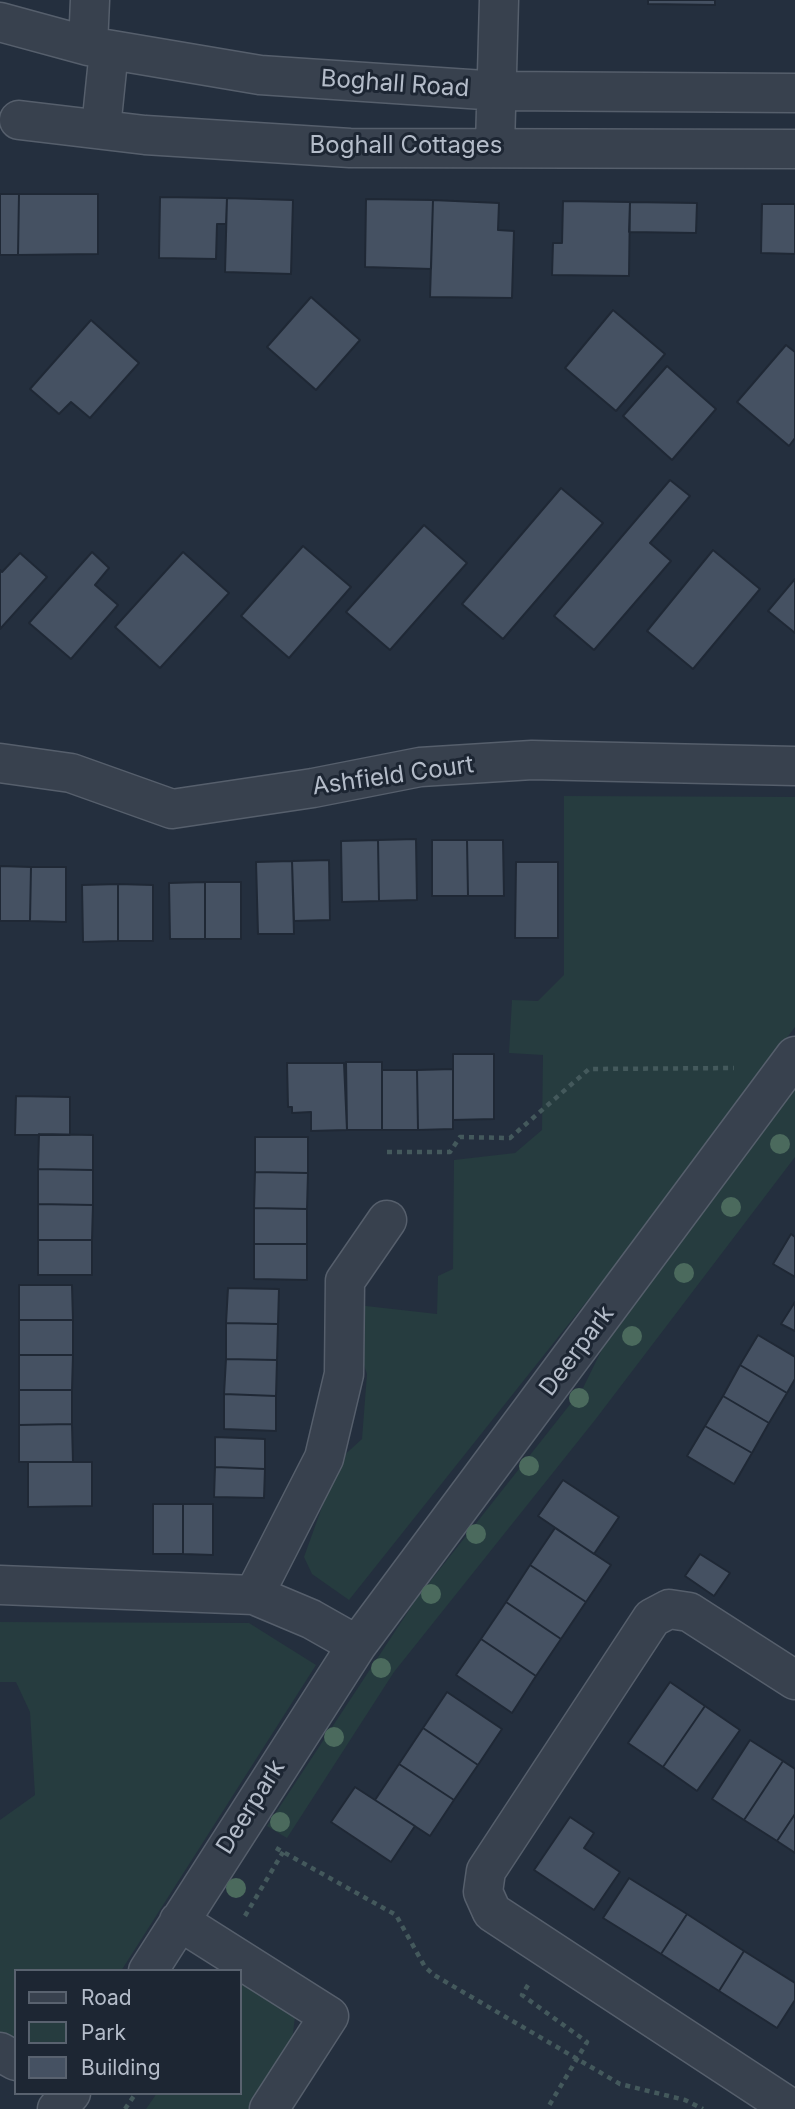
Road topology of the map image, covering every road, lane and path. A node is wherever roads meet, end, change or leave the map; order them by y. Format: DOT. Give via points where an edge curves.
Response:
graph roads {
  1 [pos="90,0"];
  2 [pos="499,0"];
  3 [pos="0,22"];
  4 [pos="99,48"];
  5 [pos="499,91"];
  6 [pos="795,93"];
  7 [pos="19,120"];
  8 [pos="101,128"];
  9 [pos="495,146"];
  10 [pos="795,149"];
  11 [pos="0,763"];
  12 [pos="795,766"];
  13 [pos="795,1056"];
  14 [pos="768,1092"];
  15 [pos="387,1152"];
  16 [pos="387,1220"];
  17 [pos="0,1585"];
  18 [pos="254,1595"];
  19 [pos="357,1646"];
  20 [pos="795,1680"];
  21 [pos="179,1921"];
  22 [pos="225,1949"];
  23 [pos="549,1950"];
  24 [pos="149,1969"];
  25 [pos="578,2058"];
  26 [pos="269,2109"];
  27 [pos="547,2109"];
  28 [pos="703,2109"];
  29 [pos="792,2109"];
  1 -- 4 [label="street"];
  2 -- 5 [label="street"];
  3 -- 4 [label="street, Boghall Road"];
  4 -- 5 [label="street, Boghall Road" via="260,75"];
  4 -- 8 [label="street"];
  5 -- 6 [label="street, Boghall Road"];
  5 -- 9 [label="street"];
  7 -- 8 [label="street, Boghall Cottages"];
  8 -- 9 [label="street, Boghall Cottages" via="350,148"];
  9 -- 10 [label="street, Boghall Cottages"];
  11 -- 12 [label="street, Ashfield Court" via="71,773 172,809 445,765 532,760"];
  13 -- 14 [label="street, Deerpark"];
  14 -- 15 [label="path" via="733,1068 589,1069 510,1138 460,1137 450,1152"];
  14 -- 19 [label="street, Deerpark"];
  16 -- 18 [label="street" via="345,1281 344,1374 324,1458"];
  17 -- 18 [label="street"];
  18 -- 19 [label="street" via="311,1619"];
  19 -- 21 [label="street, Deerpark"];
  20 -- 23 [label="street" via="689,1612 669,1609 652,1618 486,1871 482,1892 492,1912"];
  21 -- 22 [label="street"];
  21 -- 24 [label="street, Deerpark"];
  22 -- 25 [label="path" via="284,1852 397,1915 434,1975"];
  22 -- 26 [label="street" via="329,2016"];
  23 -- 25 [label="path" via="522,1995 587,2042"];
  23 -- 29 [label="street"];
  25 -- 27 [label="path"];
  25 -- 28 [label="path" via="620,2084"];
}
